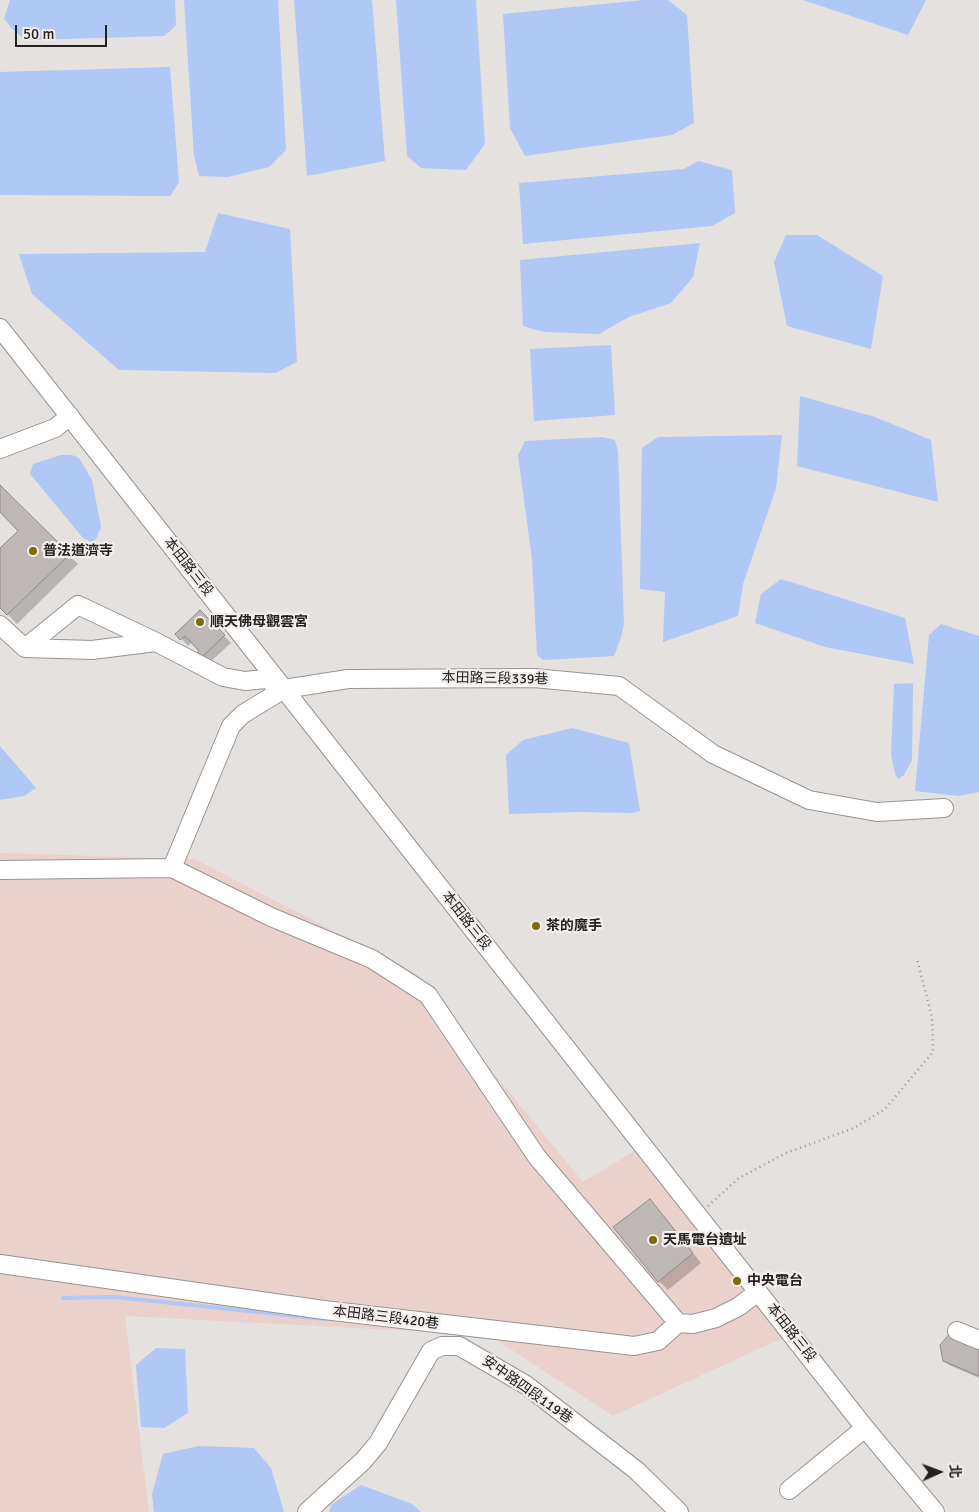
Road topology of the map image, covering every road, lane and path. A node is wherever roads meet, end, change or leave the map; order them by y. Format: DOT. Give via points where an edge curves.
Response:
graph roads {
  1 [pos="0,328"];
  2 [pos="70,416"];
  3 [pos="0,449"];
  4 [pos="0,625"];
  5 [pos="156,642"];
  6 [pos="25,648"];
  7 [pos="284,689"];
  8 [pos="944,808"];
  9 [pos="172,868"];
  10 [pos="0,870"];
  11 [pos="917,959"];
  12 [pos="698,1215"];
  13 [pos="0,1264"];
  14 [pos="758,1292"];
  15 [pos="678,1323"];
  16 [pos="957,1331"];
  17 [pos="979,1340"];
  18 [pos="866,1428"];
  19 [pos="789,1490"];
  20 [pos="307,1512"];
  21 [pos="679,1512"];
  22 [pos="934,1512"];
  1 -- 2 [label="street, 本田路三段"];
  2 -- 3 [label="street" via="55,428"];
  2 -- 7 [label="street, 本田路三段"];
  4 -- 6 [label="street"];
  5 -- 6 [label="street" via="92,650"];
  5 -- 6 [label="street" via="78,606"];
  5 -- 7 [label="street" via="222,677 245,681 266,679"];
  7 -- 8 [label="street, 本田路三段339巷" via="358,679 534,678 619,686 713,754 809,800 877,812"];
  7 -- 9 [label="street" via="243,714 230,726"];
  7 -- 12 [label="street, 本田路三段"];
  9 -- 10 [label="street"];
  9 -- 15 [label="street" via="271,917 372,959 428,995 537,1157"];
  11 -- 12 [label="path" via="932,1017 933,1052 885,1109 854,1128 786,1153 739,1178"];
  12 -- 14 [label="street, 本田路三段"];
  13 -- 15 [label="street, 本田路三段420巷" via="324,1310 634,1346 658,1340"];
  14 -- 15 [label="street" via="716,1318 693,1324"];
  14 -- 18 [label="street, 本田路三段"];
  16 -- 17 [label="street"];
  18 -- 19 [label="street"];
  18 -- 22 [label="street, 本田路三段"];
  20 -- 21 [label="street, 安中路四段119巷" via="378,1443 431,1351 442,1346 459,1346 526,1386 636,1470"];
}
